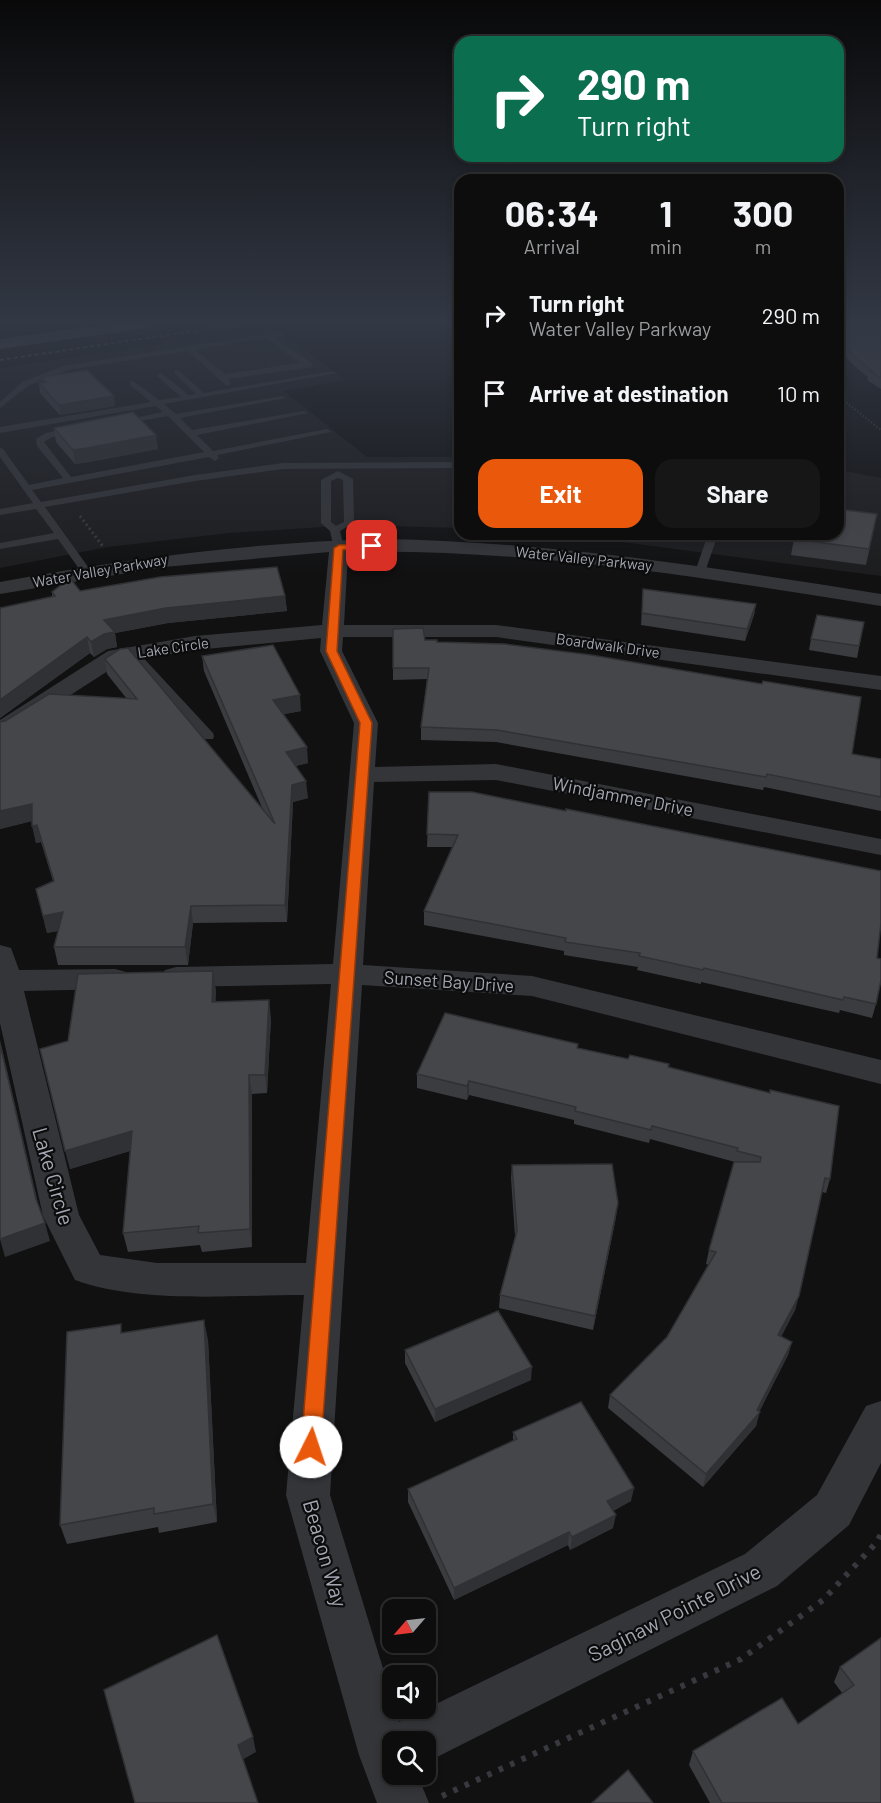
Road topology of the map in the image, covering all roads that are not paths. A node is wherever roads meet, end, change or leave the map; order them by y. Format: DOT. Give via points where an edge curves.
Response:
graph roads {
  1 [pos="133,407"];
  2 [pos="162,407"];
  3 [pos="223,407"];
  4 [pos="304,413"];
  5 [pos="172,415"];
  6 [pos="107,424"];
  7 [pos="84,428"];
  8 [pos="0,430"];
  9 [pos="327,432"];
  10 [pos="192,434"];
  11 [pos="1,453"];
  12 [pos="212,454"];
  13 [pos="454,465"];
  14 [pos="339,469"];
  15 [pos="230,472"];
  16 [pos="69,480"];
  17 [pos="26,488"];
  18 [pos="40,506"];
  19 [pos="1,511"];
  20 [pos="61,535"];
  21 [pos="337,539"];
  22 [pos="712,540"];
  23 [pos="0,546"];
  24 [pos="86,571"];
  25 [pos="700,572"];
  26 [pos="0,588"];
  27 [pos="881,600"];
  28 [pos="332,631"];
  29 [pos="133,653"];
  30 [pos="881,683"];
  31 [pos="0,730"];
  32 [pos="208,736"];
  33 [pos="362,776"];
  34 [pos="881,847"];
  35 [pos="3,968"];
  36 [pos="347,974"];
  37 [pos="881,1072"];
  38 [pos="324,1279"];
  39 [pos="881,1420"];
  40 [pos="391,1731"];
  41 [pos="434,1731"];
  42 [pos="413,1785"];
  43 [pos="420,1801"];
  1 -- 8 [label="lane"];
  2 -- 5 [label="lane"];
  3 -- 5 [label="lane"];
  4 -- 10 [label="lane"];
  5 -- 6 [label="lane"];
  5 -- 10 [label="lane"];
  7 -- 16 [label="lane" via="39,441"];
  9 -- 12 [label="lane"];
  10 -- 12 [label="lane"];
  11 -- 17 [label="lane"];
  12 -- 15 [label="lane"];
  12 -- 16 [label="lane"];
  13 -- 14 [label="lane"];
  14 -- 15 [label="lane" via="283,466"];
  14 -- 21 [label="lane" via="348,479 348,523"];
  14 -- 21 [label="lane" via="326,480 326,524"];
  15 -- 18 [label="lane"];
  16 -- 17 [label="lane"];
  17 -- 18 [label="lane"];
  18 -- 19 [label="lane"];
  18 -- 20 [label="lane"];
  20 -- 23 [label="lane"];
  20 -- 24 [label="lane"];
  21 -- 24 [label="street, Water Valley Parkway" via="291,548"];
  21 -- 25 [label="street, Water Valley Parkway" via="518,551"];
  21 -- 28 [label="street, Beacon Way"];
  22 -- 25 [label="lane"];
  24 -- 26 [label="street, Water Valley Parkway"];
  25 -- 27 [label="street, Water Valley Parkway"];
  28 -- 29 [label="street, Lake Circle" via="195,643"];
  28 -- 30 [label="street, Boardwalk Drive" via="496,631"];
  28 -- 33 [label="street, Beacon Way" via="331,651 366,723"];
  29 -- 31 [label="street, Lake Circle" via="116,656"];
  29 -- 32 [label="lane"];
  33 -- 34 [label="street, Windjammer Drive" via="496,772"];
  33 -- 36 [label="street, Beacon Way"];
  35 -- 36 [label="street, Sunset Bay Drive"];
  35 -- 38 [label="street, Lake Circle" via="61,1216 88,1269 157,1279"];
  36 -- 37 [label="street, Sunset Bay Drive" via="531,986"];
  36 -- 38 [label="street, Beacon Way"];
  38 -- 40 [label="street, Beacon Way" via="308,1495"];
  39 -- 41 [label="street, Saginaw Pointe Drive" via="833,1510 761,1570"];
  42 -- 43 [label="street, Beacon Way"];
}
